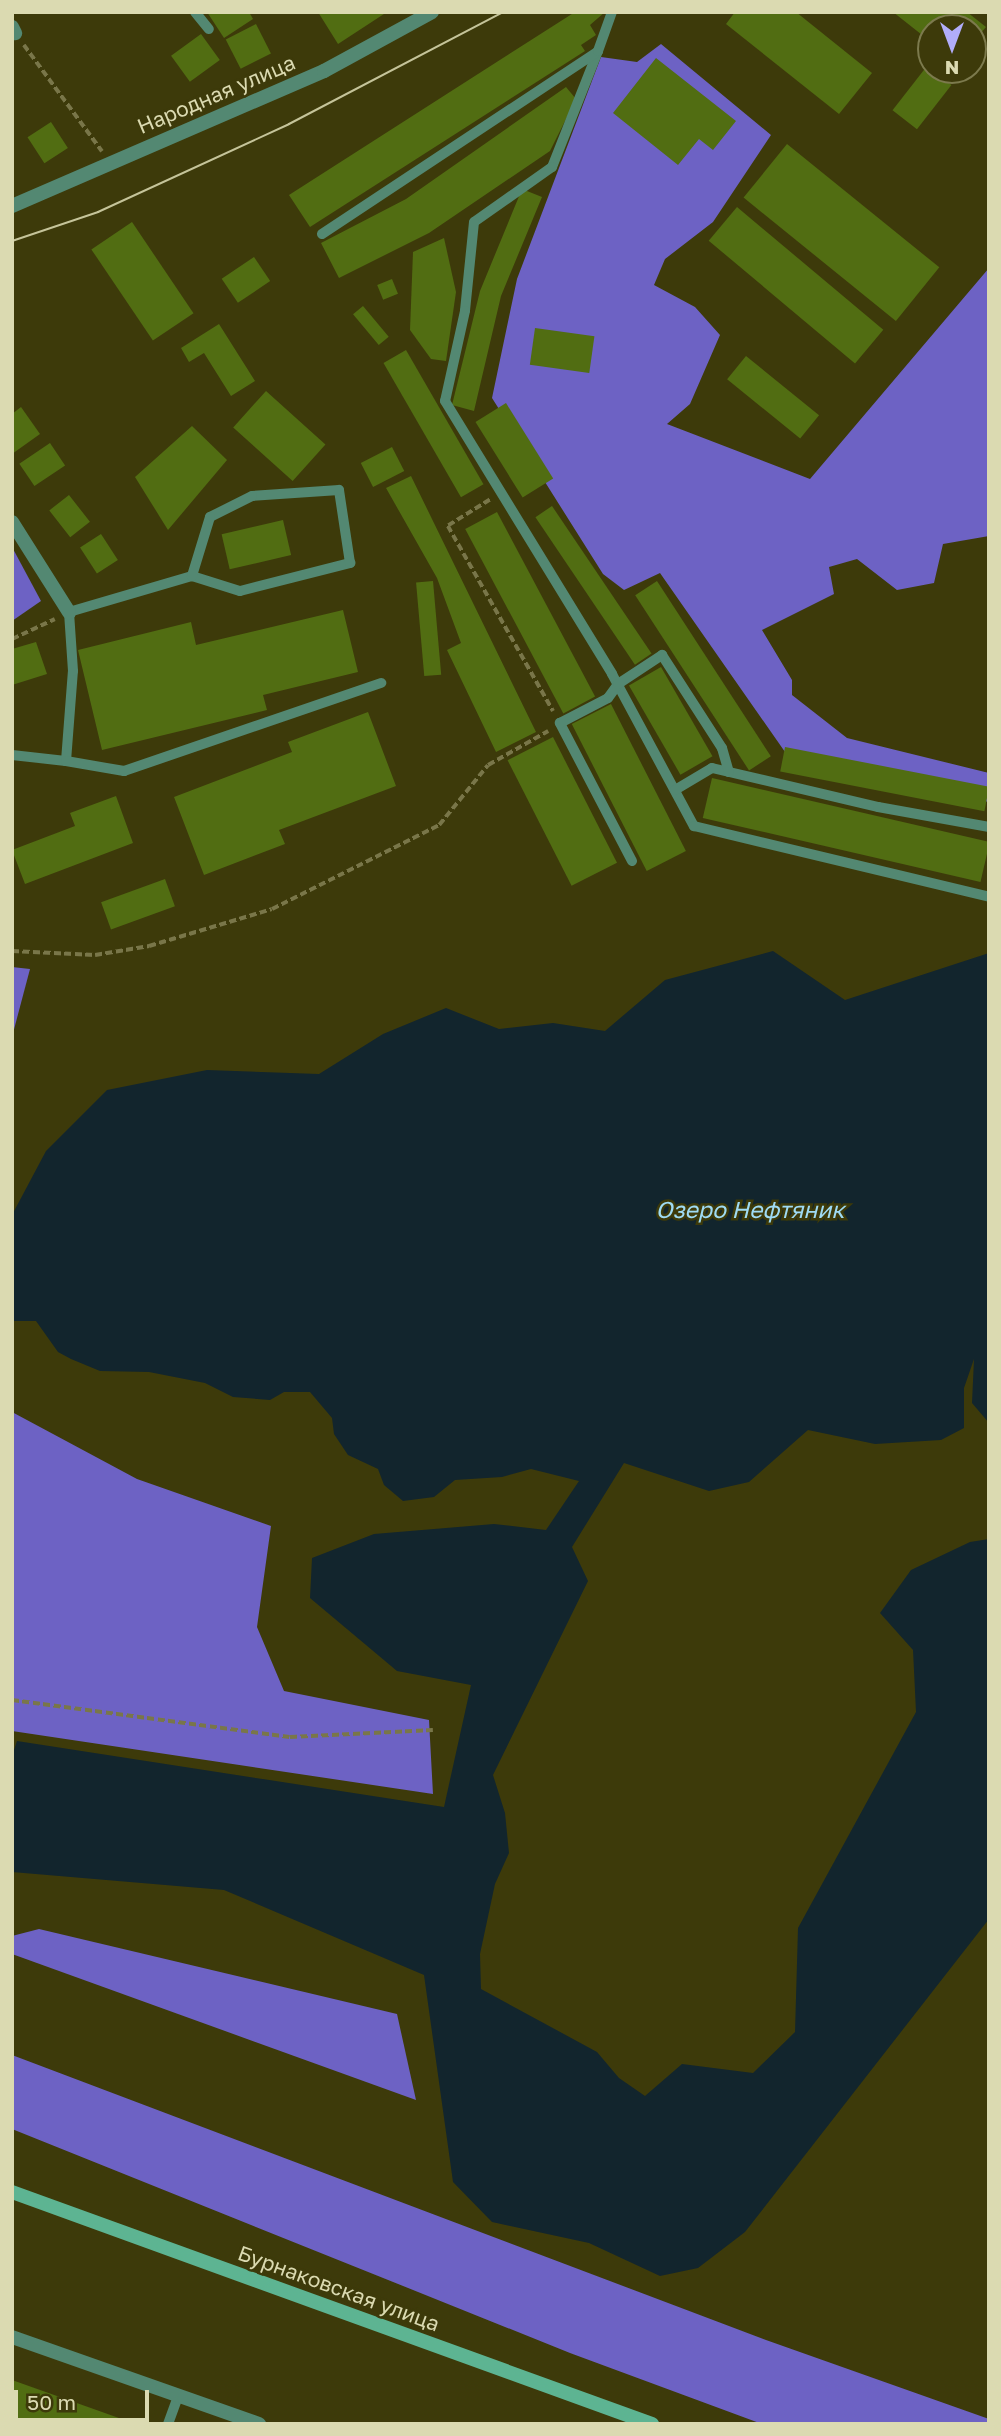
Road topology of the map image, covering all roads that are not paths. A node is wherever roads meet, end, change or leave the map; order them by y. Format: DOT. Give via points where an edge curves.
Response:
graph roads {
  1 [pos="195,12"];
  2 [pos="432,12"];
  3 [pos="611,12"];
  4 [pos="209,29"];
  5 [pos="598,51"];
  6 [pos="12,206"];
  7 [pos="322,234"];
  8 [pos="12,522"];
  9 [pos="192,576"];
  10 [pos="69,612"];
  11 [pos="381,682"];
  12 [pos="618,684"];
  13 [pos="12,755"];
  14 [pos="66,761"];
  15 [pos="729,772"];
  16 [pos="675,790"];
  17 [pos="989,827"];
  18 [pos="632,861"];
  19 [pos="989,897"];
  20 [pos="12,2192"];
  21 [pos="12,2337"];
  22 [pos="178,2396"];
  23 [pos="168,2424"];
  24 [pos="260,2424"];
  25 [pos="652,2424"];
  1 -- 4 [label="lane"];
  2 -- 6 [label="street, Народная улица" via="324,71"];
  3 -- 5 [label="lane"];
  5 -- 7 [label="lane"];
  5 -- 12 [label="lane" via="552,167 474,222 465,311 445,401"];
  8 -- 10 [label="street"];
  9 -- 9 [label="lane" via="210,517 252,496 339,491 350,563 240,591"];
  9 -- 10 [label="lane"];
  10 -- 14 [label="lane" via="73,671"];
  11 -- 14 [label="lane" via="124,771"];
  12 -- 15 [label="lane" via="662,655 722,748"];
  12 -- 16 [label="lane"];
  12 -- 18 [label="lane" via="608,698 560,723"];
  13 -- 14 [label="lane"];
  15 -- 16 [label="lane" via="712,768"];
  15 -- 17 [label="lane"];
  16 -- 19 [label="lane" via="694,826"];
  20 -- 25 [label="main road, Бурнаковская улица"];
  21 -- 22 [label="street"];
  22 -- 23 [label="lane"];
  22 -- 24 [label="street"];
}
